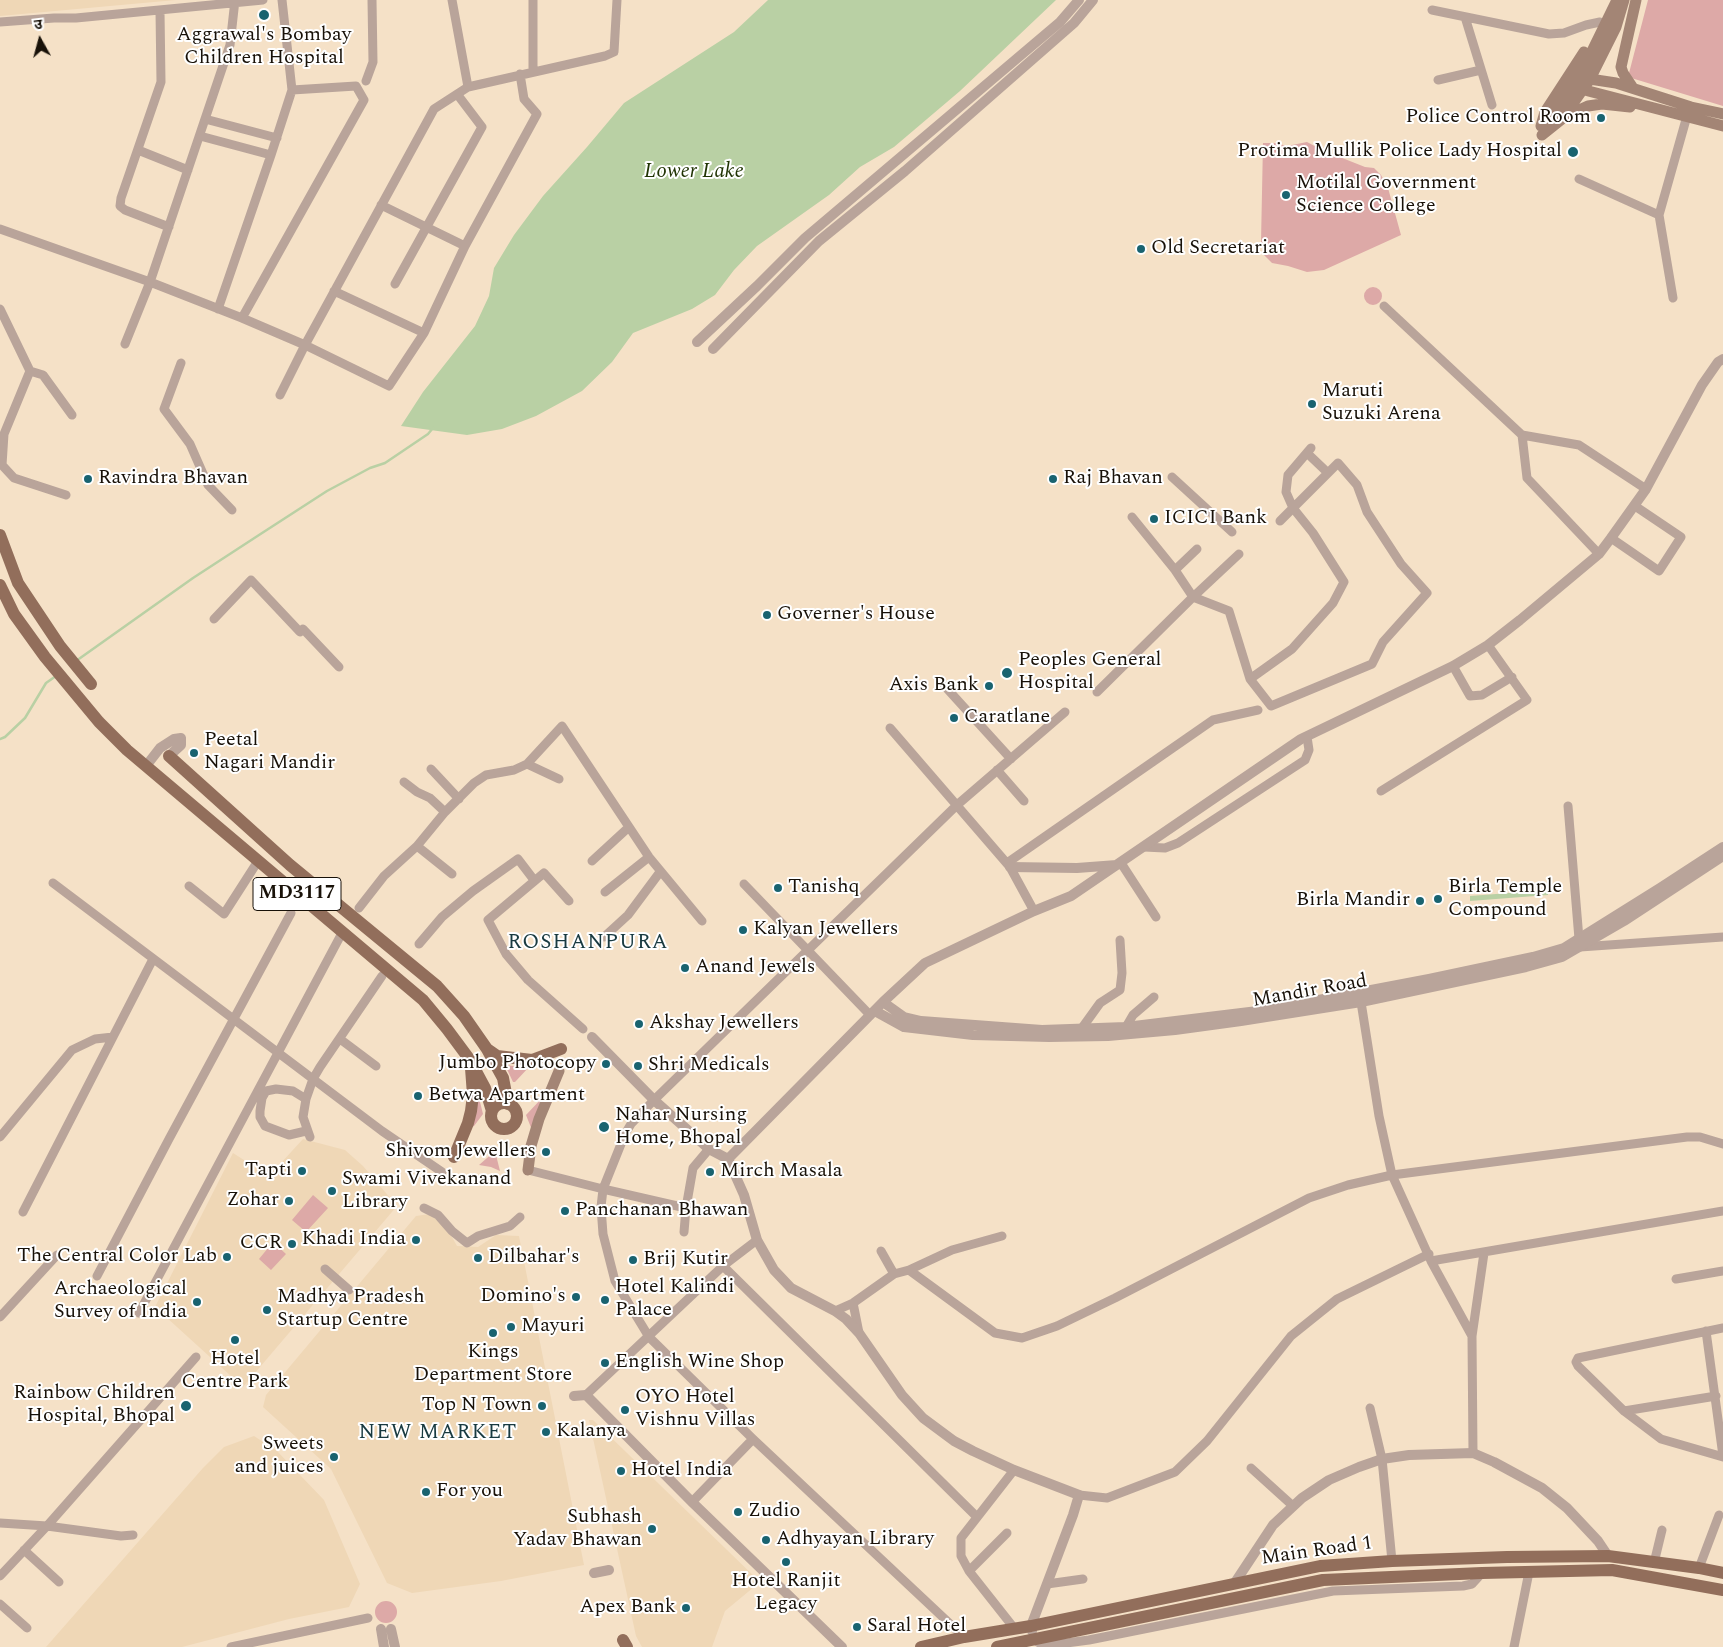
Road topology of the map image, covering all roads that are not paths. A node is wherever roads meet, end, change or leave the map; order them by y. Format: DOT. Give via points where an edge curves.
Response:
graph roads {
  1 [pos="262,0"];
  2 [pos="282,0"];
  3 [pos="372,0"];
  4 [pos="452,0"];
  5 [pos="533,0"];
  6 [pos="617,0"];
  7 [pos="1079,0"];
  8 [pos="1093,0"];
  9 [pos="1624,0"];
  10 [pos="1636,0"];
  11 [pos="235,2"];
  12 [pos="1615,3"];
  13 [pos="1432,10"];
  14 [pos="160,11"];
  15 [pos="1465,17"];
  16 [pos="0,22"];
  17 [pos="1600,22"];
  18 [pos="1481,70"];
  19 [pos="533,72"];
  20 [pos="520,74"];
  21 [pos="1438,80"];
  22 [pos="366,81"];
  23 [pos="1581,83"];
  24 [pos="468,87"];
  25 [pos="1633,88"];
  26 [pos="292,90"];
  27 [pos="457,94"];
  28 [pos="1492,105"];
  29 [pos="1661,110"];
  30 [pos="1723,114"];
  31 [pos="1687,116"];
  32 [pos="205,119"];
  33 [pos="1562,119"];
  34 [pos="1723,126"];
  35 [pos="1542,135"];
  36 [pos="200,136"];
  37 [pos="277,138"];
  38 [pos="138,150"];
  39 [pos="271,155"];
  40 [pos="188,170"];
  41 [pos="1579,179"];
  42 [pos="381,205"];
  43 [pos="1659,215"];
  44 [pos="169,227"];
  45 [pos="426,227"];
  46 [pos="0,229"];
  47 [pos="465,246"];
  48 [pos="150,282"];
  49 [pos="395,284"];
  50 [pos="334,291"];
  51 [pos="1673,298"];
  52 [pos="1384,306"];
  53 [pos="0,309"];
  54 [pos="218,309"];
  55 [pos="242,318"];
  56 [pos="424,333"];
  57 [pos="697,342"];
  58 [pos="125,344"];
  59 [pos="305,345"];
  60 [pos="712,348"];
  61 [pos="1721,362"];
  62 [pos="181,363"];
  63 [pos="30,372"];
  64 [pos="280,395"];
  65 [pos="72,415"];
  66 [pos="1522,435"];
  67 [pos="1328,473"];
  68 [pos="1172,477"];
  69 [pos="1646,489"];
  70 [pos="66,495"];
  71 [pos="1634,506"];
  72 [pos="1292,508"];
  73 [pos="232,510"];
  74 [pos="1132,517"];
  75 [pos="1280,521"];
  76 [pos="1232,532"];
  77 [pos="0,535"];
  78 [pos="1611,538"];
  79 [pos="1197,549"];
  80 [pos="1239,554"];
  81 [pos="1599,554"];
  82 [pos="1174,570"];
  83 [pos="0,584"];
  84 [pos="1192,597"];
  85 [pos="214,619"];
  86 [pos="1488,646"];
  87 [pos="1453,666"];
  88 [pos="339,667"];
  89 [pos="1512,677"];
  90 [pos="1250,678"];
  91 [pos="941,682"];
  92 [pos="92,684"];
  93 [pos="1097,692"];
  94 [pos="1258,710"];
  95 [pos="1065,712"];
  96 [pos="890,728"];
  97 [pos="1307,737"];
  98 [pos="169,756"];
  99 [pos="1010,759"];
  100 [pos="527,764"];
  101 [pos="146,766"];
  102 [pos="431,770"];
  103 [pos="997,770"];
  104 [pos="559,779"];
  105 [pos="404,782"];
  106 [pos="1381,791"];
  107 [pos="459,799"];
  108 [pos="1024,801"];
  109 [pos="956,805"];
  110 [pos="1568,806"];
  111 [pos="445,812"];
  112 [pos="628,827"];
  113 [pos="417,846"];
  114 [pos="1144,847"];
  115 [pos="1723,847"];
  116 [pos="1723,856"];
  117 [pos="649,857"];
  118 [pos="258,861"];
  119 [pos="592,861"];
  120 [pos="1120,864"];
  121 [pos="1008,865"];
  122 [pos="660,872"];
  123 [pos="452,874"];
  124 [pos="534,880"];
  125 [pos="53,883"];
  126 [pos="744,884"];
  127 [pos="189,886"];
  128 [pos="604,892"];
  129 [pos="569,901"];
  130 [pos="359,908"];
  131 [pos="1034,911"];
  132 [pos="290,913"];
  133 [pos="1156,917"];
  134 [pos="702,921"];
  135 [pos="342,933"];
  136 [pos="604,937"];
  137 [pos="1723,937"];
  138 [pos="1120,940"];
  139 [pos="1579,943"];
  140 [pos="419,944"];
  141 [pos="808,949"];
  142 [pos="153,959"];
  143 [pos="382,976"];
  144 [pos="1154,997"];
  145 [pos="883,1002"];
  146 [pos="1361,1002"];
  147 [pos="872,1013"];
  148 [pos="233,1020"];
  149 [pos="1126,1027"];
  150 [pos="1082,1028"];
  151 [pos="583,1029"];
  152 [pos="113,1037"];
  153 [pos="592,1037"];
  154 [pos="340,1038"];
  155 [pos="487,1049"];
  156 [pos="561,1049"];
  157 [pos="278,1053"];
  158 [pos="470,1060"];
  159 [pos="376,1066"];
  160 [pos="558,1071"];
  161 [pos="313,1079"];
  162 [pos="306,1099"];
  163 [pos="654,1100"];
  164 [pos="508,1104"];
  165 [pos="492,1111"];
  166 [pos="0,1137"];
  167 [pos="1723,1144"];
  168 [pos="709,1149"];
  169 [pos="454,1157"];
  170 [pos="728,1159"];
  171 [pos="528,1170"];
  172 [pos="442,1172"];
  173 [pos="1392,1175"];
  174 [pos="603,1189"];
  175 [pos="424,1208"];
  176 [pos="686,1208"];
  177 [pos="1723,1211"];
  178 [pos="23,1212"];
  179 [pos="520,1217"];
  180 [pos="684,1232"];
  181 [pos="1002,1236"];
  182 [pos="758,1240"];
  183 [pos="881,1251"];
  184 [pos="1484,1253"];
  185 [pos="57,1255"];
  186 [pos="1430,1258"];
  187 [pos="723,1266"];
  188 [pos="325,1269"];
  189 [pos="909,1270"];
  190 [pos="1723,1271"];
  191 [pos="894,1274"];
  192 [pos="97,1276"];
  193 [pos="1676,1279"];
  194 [pos="349,1290"];
  195 [pos="853,1303"];
  196 [pos="834,1311"];
  197 [pos="139,1313"];
  198 [pos="0,1317"];
  199 [pos="1723,1328"];
  200 [pos="1706,1331"];
  201 [pos="858,1333"];
  202 [pos="1472,1336"];
  203 [pos="649,1338"];
  204 [pos="196,1357"];
  205 [pos="586,1395"];
  206 [pos="574,1396"];
  207 [pos="1716,1396"];
  208 [pos="1370,1408"];
  209 [pos="1624,1411"];
  210 [pos="753,1439"];
  211 [pos="1473,1453"];
  212 [pos="1723,1456"];
  213 [pos="1382,1459"];
  214 [pos="1251,1468"];
  215 [pos="1014,1470"];
  216 [pos="1079,1494"];
  217 [pos="692,1502"];
  218 [pos="1294,1506"];
  219 [pos="1719,1514"];
  220 [pos="977,1517"];
  221 [pos="0,1523"];
  222 [pos="47,1526"];
  223 [pos="1662,1530"];
  224 [pos="1007,1533"];
  225 [pos="133,1535"];
  226 [pos="24,1550"];
  227 [pos="1608,1556"];
  228 [pos="1392,1560"];
  229 [pos="1654,1562"];
  230 [pos="1699,1568"];
  231 [pos="608,1570"];
  232 [pos="969,1571"];
  233 [pos="1528,1572"];
  234 [pos="594,1573"];
  235 [pos="1482,1573"];
  236 [pos="1723,1573"];
  237 [pos="0,1576"];
  238 [pos="1083,1579"];
  239 [pos="58,1582"];
  240 [pos="1047,1584"];
  241 [pos="1234,1584"];
  242 [pos="1723,1590"];
  243 [pos="0,1604"];
  244 [pos="368,1618"];
  245 [pos="27,1628"];
  246 [pos="1014,1628"];
  247 [pos="1032,1632"];
  248 [pos="964,1637"];
  249 [pos="1090,1643"];
  250 [pos="231,1647"];
  251 [pos="384,1647"];
  252 [pos="395,1647"];
  253 [pos="842,1647"];
  254 [pos="921,1647"];
  255 [pos="997,1647"];
  256 [pos="1514,1647"];
  1 -- 11 [label="street"];
  2 -- 26 [label="street"];
  3 -- 22 [label="street" via="373,62"];
  4 -- 24 [label="street"];
  5 -- 19 [label="street"];
  6 -- 19 [label="street" via="614,52"];
  7 -- 57 [label="street" via="1060,22 805,238"];
  8 -- 60 [label="street" via="1074,23 905,171 819,241"];
  9 -- 23 [label="main road" via="1616,26"];
  10 -- 25 [label="main road" via="1622,67"];
  11 -- 14 [label="street"];
  11 -- 32 [label="street" via="230,45"];
  12 -- 17 [label="main road"];
  12 -- 23 [label="main road"];
  13 -- 15 [label="street"];
  14 -- 16 [label="street"];
  14 -- 38 [label="street" via="161,82"];
  15 -- 17 [label="street" via="1548,34 1564,33"];
  15 -- 18 [label="street"];
  17 -- 35 [label="main road" via="1578,63 1545,112"];
  18 -- 21 [label="street"];
  18 -- 28 [label="street"];
  19 -- 20 [label="street"];
  20 -- 24 [label="street"];
  20 -- 47 [label="street" via="524,99 537,114"];
  23 -- 25 [label="main road" via="1616,83"];
  23 -- 29 [label="main road"];
  23 -- 33 [label="main road"];
  23 -- 35 [label="main road" via="1550,118"];
  24 -- 27 [label="street"];
  25 -- 30 [label="main road"];
  26 -- 37 [label="street"];
  26 -- 55 [label="street" via="356,86 364,100"];
  27 -- 42 [label="street" via="434,109"];
  27 -- 45 [label="street" via="482,127"];
  29 -- 31 [label="main road"];
  29 -- 33 [label="main road" via="1595,105"];
  31 -- 34 [label="main road"];
  31 -- 43 [label="street"];
  32 -- 36 [label="street"];
  32 -- 37 [label="street"];
  33 -- 35 [label="main road"];
  36 -- 39 [label="street"];
  36 -- 40 [label="street"];
  37 -- 39 [label="street"];
  38 -- 40 [label="street"];
  38 -- 44 [label="street" via="120,206"];
  39 -- 54 [label="street"];
  40 -- 44 [label="street"];
  41 -- 43 [label="street"];
  42 -- 45 [label="street"];
  42 -- 50 [label="street"];
  43 -- 51 [label="street"];
  44 -- 48 [label="street"];
  45 -- 47 [label="street"];
  45 -- 49 [label="street"];
  46 -- 48 [label="street"];
  47 -- 56 [label="street"];
  48 -- 54 [label="street"];
  48 -- 58 [label="street"];
  50 -- 56 [label="street"];
  50 -- 59 [label="street"];
  52 -- 66 [label="street"];
  53 -- 63 [label="street"];
  54 -- 55 [label="street"];
  55 -- 59 [label="street"];
  56 -- 59 [label="street" via="390,386"];
  59 -- 64 [label="street"];
  61 -- 69 [label="street" via="1702,385"];
  62 -- 73 [label="street" via="164,408 190,444 208,485"];
  63 -- 65 [label="street" via="43,375"];
  63 -- 70 [label="street" via="4,434 2,465 14,478"];
  66 -- 69 [label="street" via="1578,445"];
  66 -- 81 [label="street" via="1527,478"];
  67 -- 72 [label="street"];
  67 -- 72 [label="street" via="1309,450 1288,474 1286,492"];
  67 -- 90 [label="street" via="1338,463 1357,485 1367,512 1401,564 1426,593 1383,642 1372,664 1271,706"];
  68 -- 76 [label="street"];
  69 -- 71 [label="street"];
  71 -- 78 [label="street"];
  71 -- 78 [label="street" via="1681,537 1659,571"];
  72 -- 75 [label="street"];
  72 -- 90 [label="street" via="1313,533 1344,582 1333,603 1292,649"];
  74 -- 82 [label="street"];
  77 -- 92 [label="main road" via="18,583 60,646"];
  78 -- 81 [label="street"];
  79 -- 82 [label="street"];
  80 -- 84 [label="street"];
  81 -- 86 [label="street"];
  82 -- 84 [label="street"];
  83 -- 101 [label="main road, MD3117" via="14,614 45,657 99,722"];
  84 -- 90 [label="street" via="1229,611"];
  84 -- 93 [label="street"];
  85 -- 88 [label="street" via="251,580"];
  86 -- 87 [label="street"];
  86 -- 89 [label="street"];
  87 -- 89 [label="street" via="1470,696 1482,695"];
  87 -- 97 [label="street"];
  89 -- 106 [label="street" via="1527,700"];
  91 -- 99 [label="street"];
  94 -- 121 [label="street" via="1213,720"];
  95 -- 99 [label="street"];
  96 -- 109 [label="street"];
  97 -- 114 [label="street"];
  97 -- 114 [label="street" via="1309,750 1305,760 1178,843 1165,848"];
  98 -- 101 [label="street" via="181,746 181,738 160,748"];
  98 -- 155 [label="main road, MD3117" via="290,865 438,986"];
  99 -- 103 [label="street"];
  100 -- 104 [label="street"];
  100 -- 107 [label="street" via="486,775 474,782"];
  100 -- 112 [label="street" via="562,726"];
  101 -- 118 [label="main road, MD3117"];
  102 -- 107 [label="street"];
  103 -- 108 [label="street"];
  103 -- 109 [label="street"];
  105 -- 111 [label="street"];
  107 -- 111 [label="street"];
  109 -- 121 [label="street"];
  109 -- 141 [label="street"];
  110 -- 139 [label="street"];
  111 -- 113 [label="street"];
  112 -- 117 [label="street"];
  112 -- 119 [label="street"];
  113 -- 123 [label="street"];
  113 -- 130 [label="street" via="384,876"];
  114 -- 120 [label="street"];
  115 -- 139 [label="street, Mandir Road"];
  116 -- 139 [label="street, Mandir Road" via="1638,912"];
  117 -- 122 [label="street"];
  117 -- 128 [label="street"];
  118 -- 127 [label="street" via="224,914"];
  118 -- 135 [label="main road, MD3117"];
  120 -- 121 [label="street" via="1077,868"];
  120 -- 131 [label="street" via="1071,896"];
  120 -- 133 [label="street"];
  121 -- 131 [label="street"];
  122 -- 134 [label="street"];
  122 -- 136 [label="street" via="628,915"];
  124 -- 129 [label="street" via="544,873"];
  124 -- 140 [label="street" via="518,859 442,917"];
  124 -- 151 [label="street" via="488,920 506,954 528,980"];
  125 -- 142 [label="street"];
  126 -- 141 [label="street"];
  131 -- 145 [label="street" via="925,963"];
  132 -- 148 [label="street"];
  135 -- 157 [label="street"];
  135 -- 158 [label="main road, MD3117" via="423,1000"];
  137 -- 139 [label="street"];
  138 -- 150 [label="street" via="1120,990 1100,1003"];
  139 -- 146 [label="street, Mandir Road" via="1562,957 1526,967"];
  139 -- 149 [label="street, Mandir Road" via="1429,979 1266,1010"];
  141 -- 147 [label="street"];
  141 -- 163 [label="street"];
  142 -- 148 [label="street"];
  142 -- 152 [label="street"];
  143 -- 154 [label="street"];
  144 -- 149 [label="street" via="1133,1015"];
  145 -- 147 [label="street"];
  145 -- 150 [label="street, Mandir Road" via="904,1017 921,1021 1042,1030"];
  146 -- 147 [label="street, Mandir Road" via="1174,1030 1049,1038 973,1035 904,1027"];
  146 -- 173 [label="street"];
  147 -- 170 [label="street"];
  148 -- 157 [label="street"];
  148 -- 192 [label="street"];
  149 -- 150 [label="street, Mandir Road"];
  152 -- 166 [label="street" via="96,1039 72,1050"];
  152 -- 178 [label="street"];
  153 -- 163 [label="street"];
  154 -- 159 [label="street"];
  154 -- 161 [label="street"];
  155 -- 156 [label="main road" via="497,1056 532,1060"];
  155 -- 164 [label="main road, MD3117" via="503,1078"];
  157 -- 161 [label="street"];
  157 -- 197 [label="street"];
  158 -- 165 [label="main road, MD3117" via="485,1088"];
  158 -- 169 [label="main road" via="473,1077 471,1111"];
  160 -- 171 [label="main road" via="531,1146"];
  161 -- 162 [label="street"];
  161 -- 172 [label="street"];
  162 -- 162 [label="street" via="292,1091 266,1091 260,1117 265,1126 289,1135 308,1134 303,1117"];
  163 -- 168 [label="street"];
  163 -- 174 [label="street" via="625,1134"];
  164 -- 165 [label="main road" via="499,1104"];
  164 -- 165 [label="main road, MD3117" via="516,1116 509,1127 495,1125"];
  167 -- 173 [label="street" via="1687,1137"];
  168 -- 170 [label="street"];
  168 -- 176 [label="street" via="693,1168"];
  170 -- 182 [label="street" via="744,1195"];
  171 -- 174 [label="street"];
  173 -- 186 [label="street"];
  173 -- 189 [label="street" via="1309,1198 1057,1326 1022,1338 995,1333"];
  174 -- 176 [label="street"];
  174 -- 203 [label="street" via="601,1220 609,1264 618,1288"];
  175 -- 179 [label="street" via="438,1215 466,1243 510,1226"];
  176 -- 180 [label="street"];
  177 -- 184 [label="street"];
  181 -- 189 [label="street" via="952,1250"];
  182 -- 187 [label="street"];
  182 -- 196 [label="street" via="774,1270 791,1288"];
  183 -- 191 [label="street"];
  184 -- 186 [label="street"];
  184 -- 202 [label="street"];
  185 -- 198 [label="street"];
  186 -- 202 [label="street"];
  186 -- 216 [label="street" via="1337,1299 1291,1336 1208,1441 1175,1472 1107,1498"];
  187 -- 203 [label="street"];
  187 -- 220 [label="street"];
  188 -- 194 [label="street"];
  189 -- 191 [label="street"];
  190 -- 193 [label="street"];
  191 -- 195 [label="street"];
  195 -- 196 [label="street"];
  195 -- 201 [label="street"];
  196 -- 201 [label="street"];
  199 -- 200 [label="street"];
  200 -- 207 [label="street"];
  200 -- 209 [label="street" via="1578,1358 1578,1366"];
  201 -- 215 [label="street" via="902,1395 923,1418 954,1440"];
  202 -- 211 [label="street"];
  203 -- 205 [label="street"];
  203 -- 210 [label="street"];
  204 -- 222 [label="street"];
  205 -- 206 [label="street"];
  205 -- 217 [label="street"];
  207 -- 209 [label="street"];
  207 -- 212 [label="street"];
  208 -- 213 [label="street"];
  209 -- 212 [label="street" via="1660,1439"];
  210 -- 217 [label="street"];
  210 -- 248 [label="street"];
  211 -- 213 [label="street"];
  211 -- 227 [label="street" via="1542,1488 1567,1508"];
  213 -- 218 [label="street" via="1329,1480"];
  213 -- 228 [label="street"];
  214 -- 218 [label="street"];
  215 -- 216 [label="street"];
  215 -- 220 [label="street"];
  216 -- 240 [label="street"];
  217 -- 253 [label="street"];
  218 -- 241 [label="street" via="1273,1526"];
  219 -- 230 [label="street"];
  220 -- 232 [label="street" via="961,1538 961,1556"];
  221 -- 222 [label="street"];
  222 -- 225 [label="street"];
  222 -- 226 [label="street"];
  223 -- 229 [label="street"];
  224 -- 232 [label="street"];
  226 -- 237 [label="street"];
  226 -- 239 [label="street"];
  227 -- 228 [label="main road, Main Road 1"];
  227 -- 229 [label="main road, Main Road 1"];
  228 -- 241 [label="main road, Main Road 1" via="1320,1566"];
  229 -- 230 [label="main road, Main Road 1"];
  230 -- 236 [label="main road, Main Road 1"];
  231 -- 234 [label="street"];
  232 -- 246 [label="street"];
  233 -- 235 [label="main road, Main Road 1"];
  233 -- 242 [label="main road, Main Road 1" via="1612,1570"];
  233 -- 256 [label="street"];
  235 -- 247 [label="main road, Main Road 1" via="1323,1580"];
  235 -- 249 [label="street" via="1472,1584 1463,1586 1333,1592"];
  238 -- 240 [label="street"];
  240 -- 247 [label="street"];
  241 -- 247 [label="main road, Main Road 1"];
  243 -- 245 [label="street"];
  244 -- 250 [label="street"];
  246 -- 247 [label="main road, Main Road 1"];
  246 -- 248 [label="main road, Main Road 1"];
  247 -- 249 [label="street" via="1044,1646"];
  247 -- 255 [label="main road, Main Road 1"];
  248 -- 254 [label="main road, Main Road 1"];
  251 -- 252 [label="street" via="386,1629"];
}
